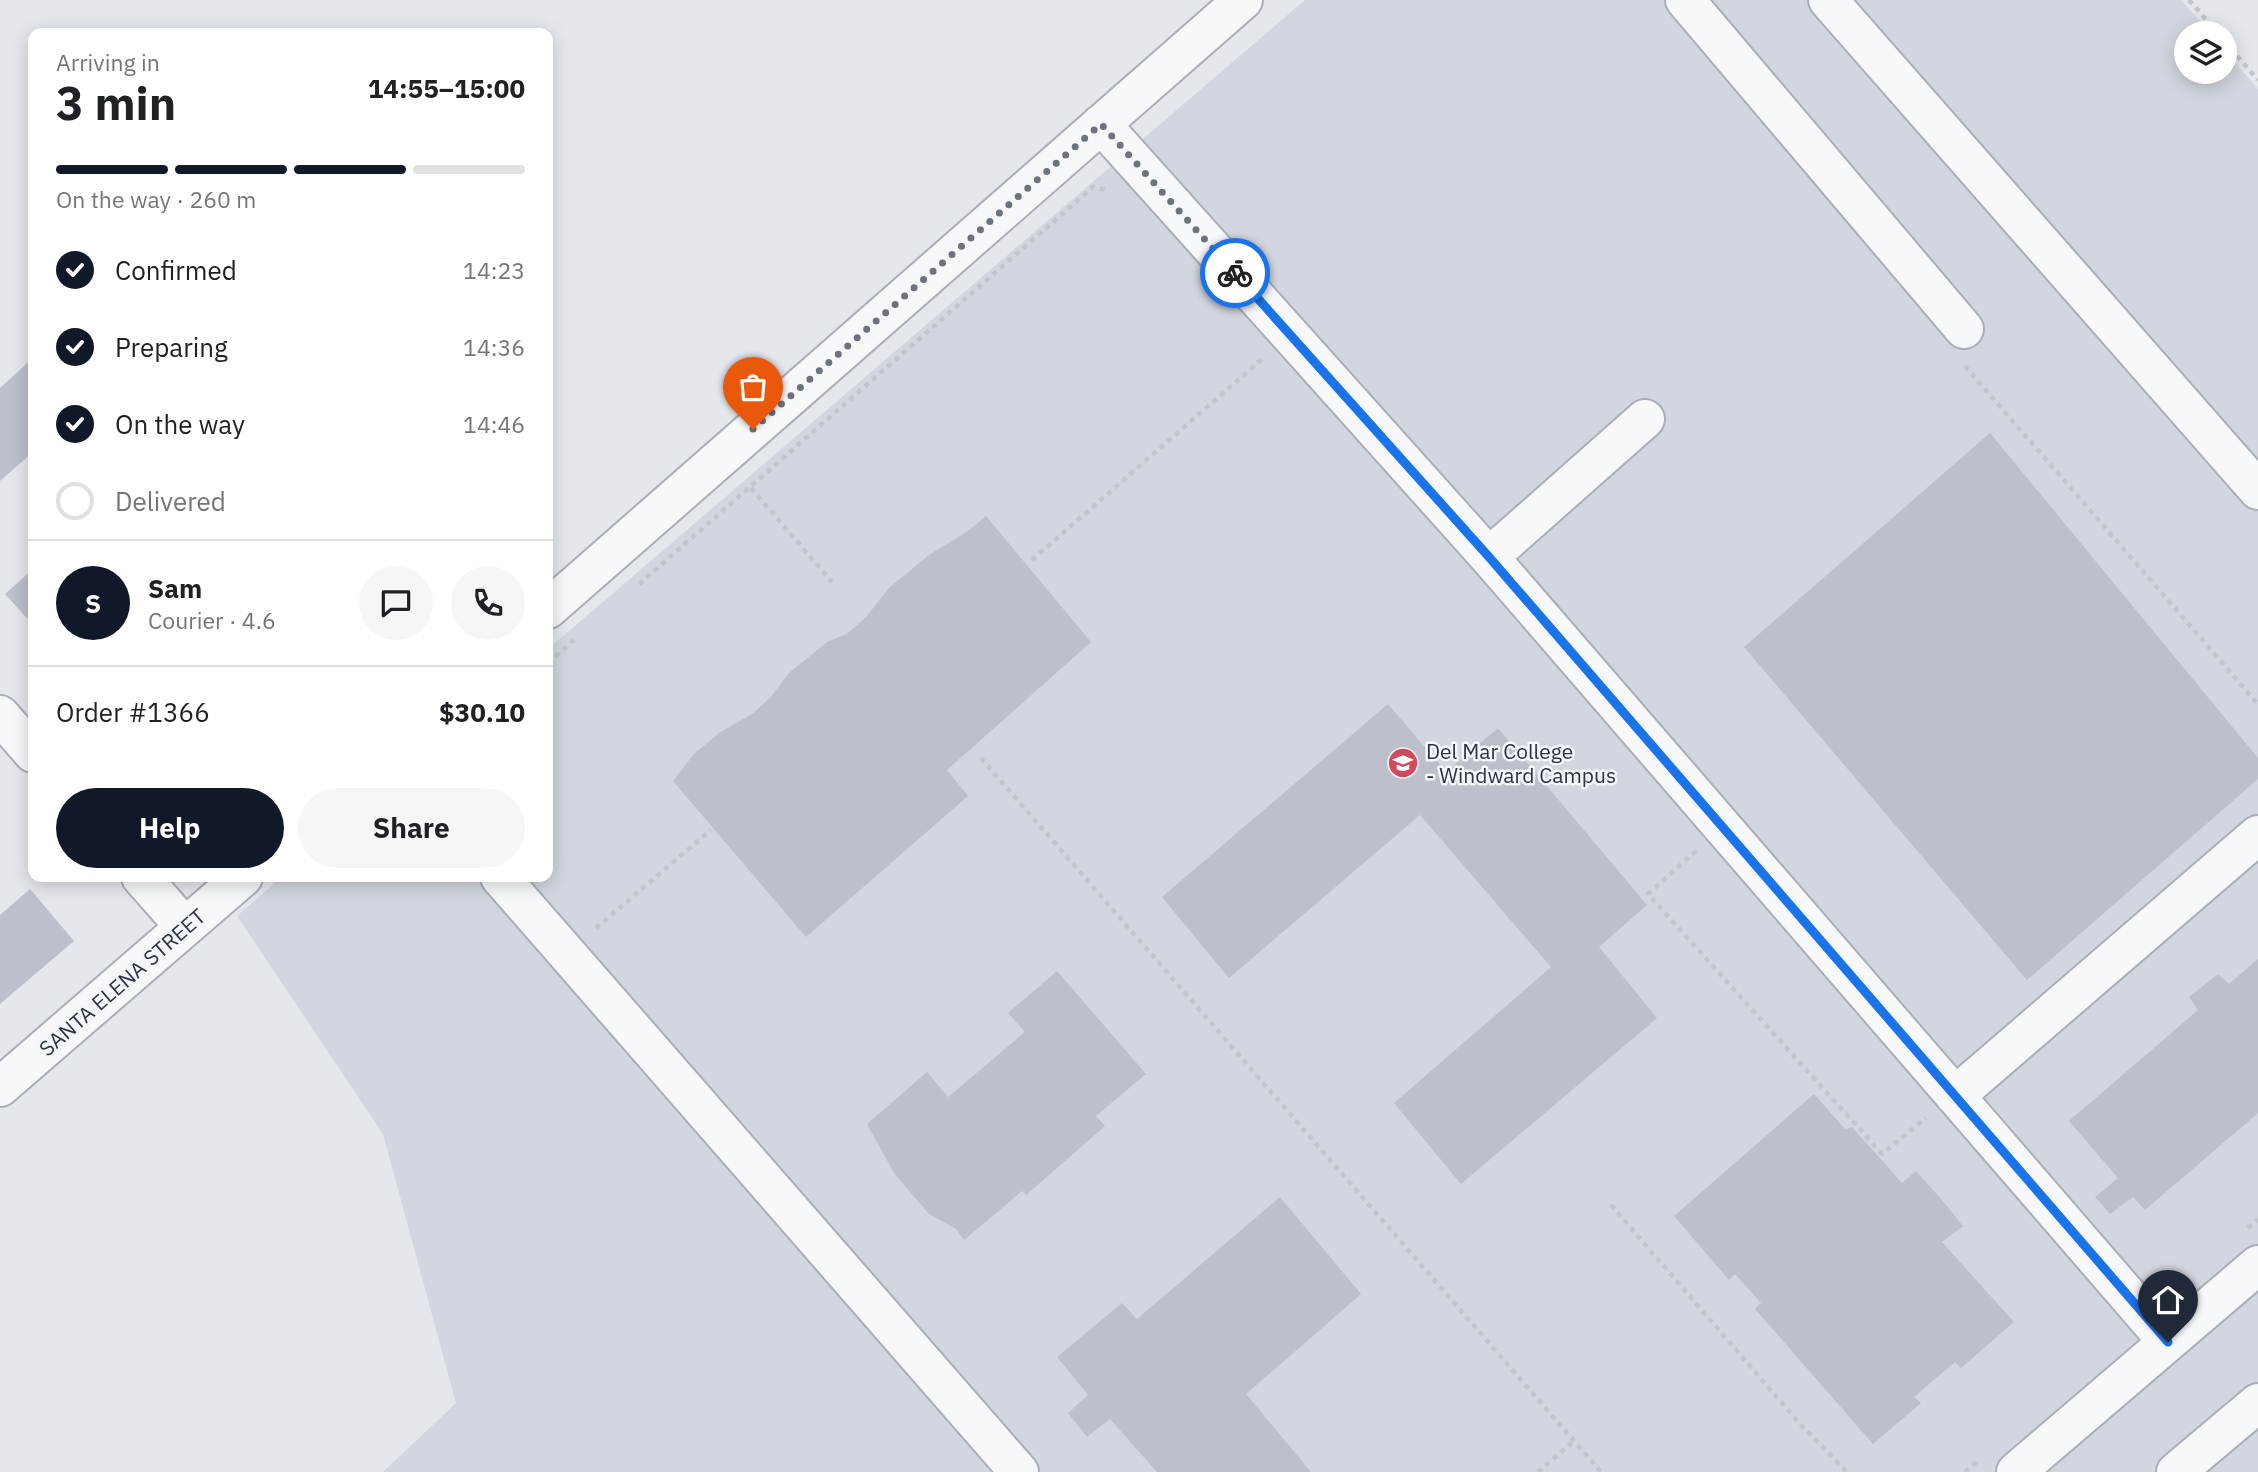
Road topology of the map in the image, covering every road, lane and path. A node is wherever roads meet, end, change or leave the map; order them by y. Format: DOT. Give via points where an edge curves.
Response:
graph roads {
  1 [pos="1242,0"];
  2 [pos="1685,0"];
  3 [pos="1828,0"];
  4 [pos="2189,0"];
  5 [pos="2207,21"];
  6 [pos="2237,56"];
  7 [pos="2258,80"];
  8 [pos="1101,124"];
  9 [pos="1114,191"];
  10 [pos="1964,346"];
  11 [pos="1270,352"];
  12 [pos="1645,419"];
  13 [pos="751,488"];
  14 [pos="2258,490"];
  15 [pos="1489,557"];
  16 [pos="1032,561"];
  17 [pos="832,582"];
  18 [pos="629,593"];
  19 [pos="553,605"];
  20 [pos="578,636"];
  21 [pos="553,658"];
  22 [pos="2258,704"];
  23 [pos="0,715"];
  24 [pos="28,747"];
  25 [pos="981,758"];
  26 [pos="711,830"];
  27 [pos="2258,835"];
  28 [pos="1699,848"];
  29 [pos="145,882"];
  30 [pos="237,882"];
  31 [pos="504,882"];
  32 [pos="185,928"];
  33 [pos="590,933"];
  34 [pos="0,1087"];
  35 [pos="1944,1109"];
  36 [pos="1611,1205"];
  37 [pos="2258,1265"];
  38 [pos="2168,1342"];
  39 [pos="2258,1404"];
  40 [pos="1573,1442"];
  41 [pos="2001,1463"];
  42 [pos="1018,1472"];
  43 [pos="1538,1472"];
  44 [pos="1601,1472"];
  45 [pos="1847,1472"];
  46 [pos="1965,1472"];
  47 [pos="2176,1472"];
  1 -- 8 [label="street"];
  2 -- 10 [label="street"];
  3 -- 14 [label="street"];
  4 -- 5 [label="path"];
  6 -- 7 [label="path"];
  8 -- 15 [label="street"];
  8 -- 19 [label="street"];
  9 -- 13 [label="path" via="1093,187"];
  10 -- 22 [label="path"];
  11 -- 16 [label="path"];
  12 -- 15 [label="street"];
  13 -- 17 [label="path"];
  13 -- 18 [label="path"];
  15 -- 35 [label="street"];
  20 -- 21 [label="path"];
  23 -- 24 [label="street"];
  25 -- 40 [label="path"];
  26 -- 33 [label="path"];
  27 -- 35 [label="street"];
  28 -- 35 [label="path" via="1648,894 1882,1154 1928,1116"];
  29 -- 32 [label="street"];
  30 -- 32 [label="street, SANTA ELENA STREET"];
  31 -- 42 [label="street"];
  32 -- 34 [label="street, SANTA ELENA STREET"];
  35 -- 38 [label="street"];
  36 -- 45 [label="path"];
  37 -- 38 [label="street"];
  38 -- 41 [label="street"];
  39 -- 47 [label="street"];
  40 -- 43 [label="path"];
  40 -- 44 [label="path"];
  41 -- 46 [label="path"];
}
